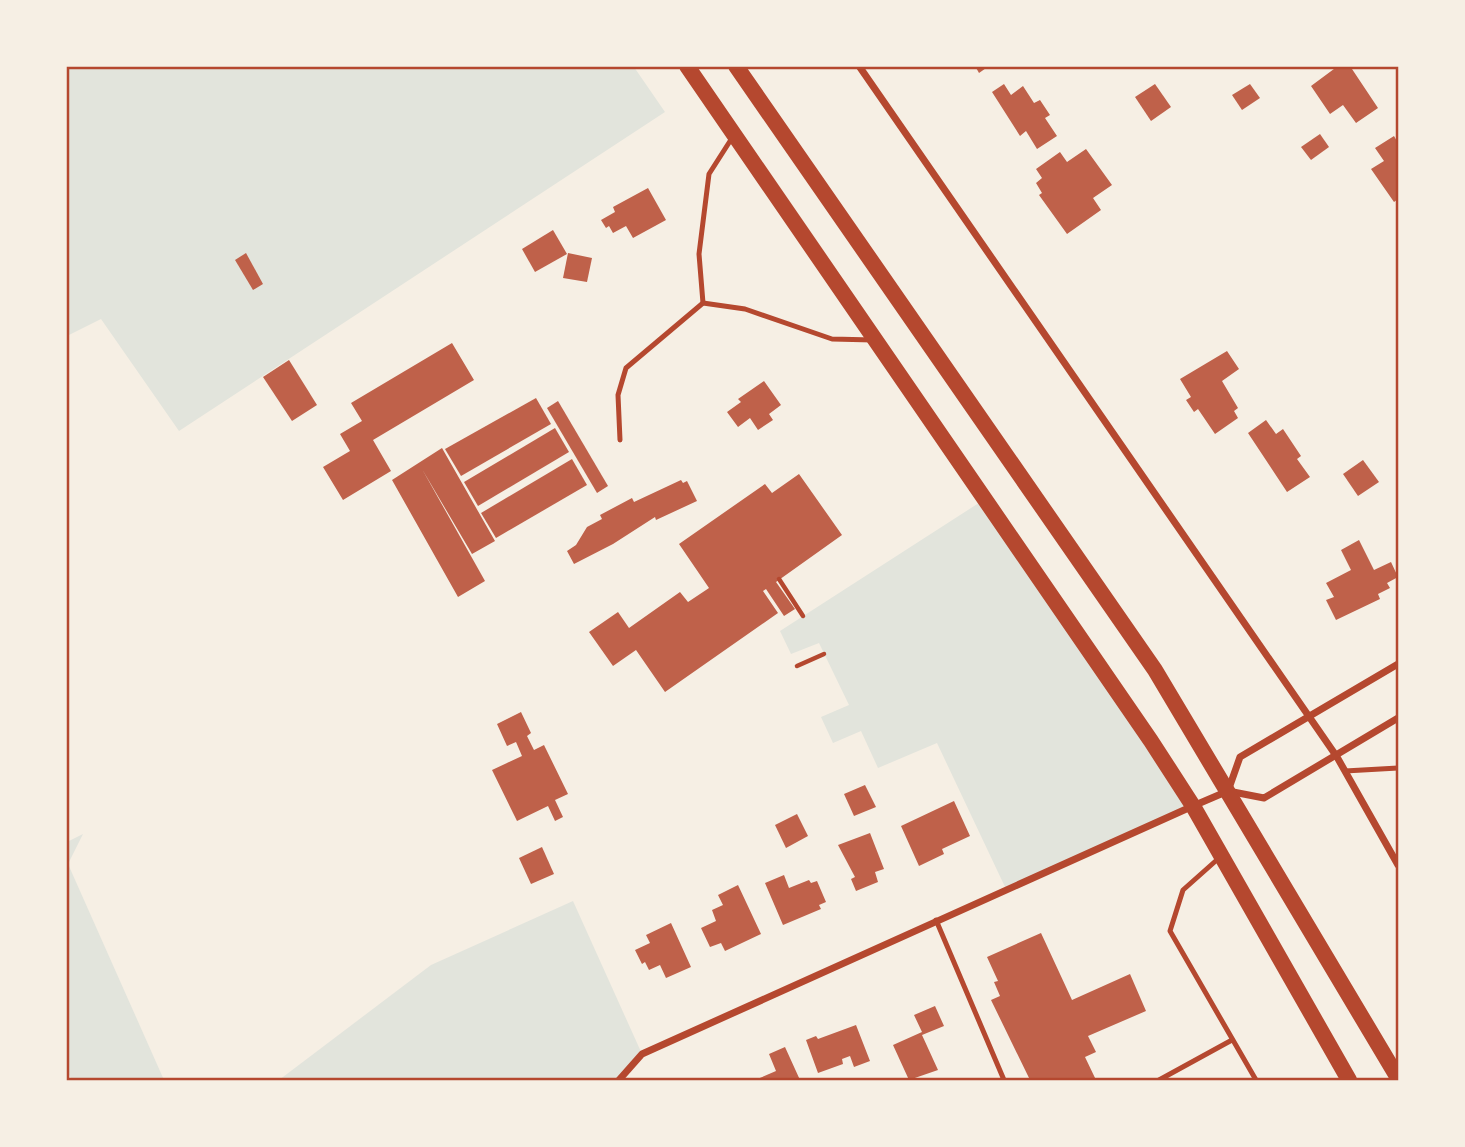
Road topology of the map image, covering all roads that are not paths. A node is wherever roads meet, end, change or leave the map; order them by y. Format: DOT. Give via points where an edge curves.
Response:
graph roads {
  1 [pos="687,66"];
  2 [pos="736,66"];
  3 [pos="859,66"];
  4 [pos="734,135"];
  5 [pos="703,303"];
  6 [pos="875,340"];
  7 [pos="620,440"];
  8 [pos="1398,664"];
  9 [pos="1309,718"];
  10 [pos="1398,718"];
  11 [pos="1337,757"];
  12 [pos="1398,768"];
  13 [pos="1345,771"];
  14 [pos="1228,791"];
  15 [pos="1192,806"];
  16 [pos="1221,856"];
  17 [pos="1398,865"];
  18 [pos="936,920"];
  19 [pos="1233,1040"];
  20 [pos="1398,1078"];
  21 [pos="619,1080"];
  22 [pos="1004,1080"];
  23 [pos="1158,1080"];
  24 [pos="1256,1080"];
  25 [pos="1349,1080"];
  1 -- 4 [label="main road"];
  2 -- 14 [label="main road" via="1155,670"];
  3 -- 9 [label="street"];
  4 -- 5 [label="lane" via="709,174 699,254"];
  4 -- 6 [label="main road"];
  5 -- 6 [label="lane" via="745,309 832,339"];
  5 -- 7 [label="lane" via="626,368 618,395"];
  6 -- 15 [label="main road"];
  8 -- 9 [label="street"];
  9 -- 11 [label="street"];
  9 -- 14 [label="street" via="1240,757"];
  10 -- 11 [label="street"];
  11 -- 13 [label="street"];
  11 -- 14 [label="street" via="1264,798"];
  12 -- 13 [label="lane"];
  13 -- 17 [label="street"];
  14 -- 15 [label="street"];
  14 -- 20 [label="main road"];
  15 -- 16 [label="main road"];
  15 -- 18 [label="street"];
  16 -- 19 [label="lane" via="1183,890 1170,931"];
  16 -- 25 [label="main road"];
  18 -- 21 [label="street" via="642,1054"];
  18 -- 22 [label="lane"];
  19 -- 23 [label="lane"];
  19 -- 24 [label="lane"];
}
